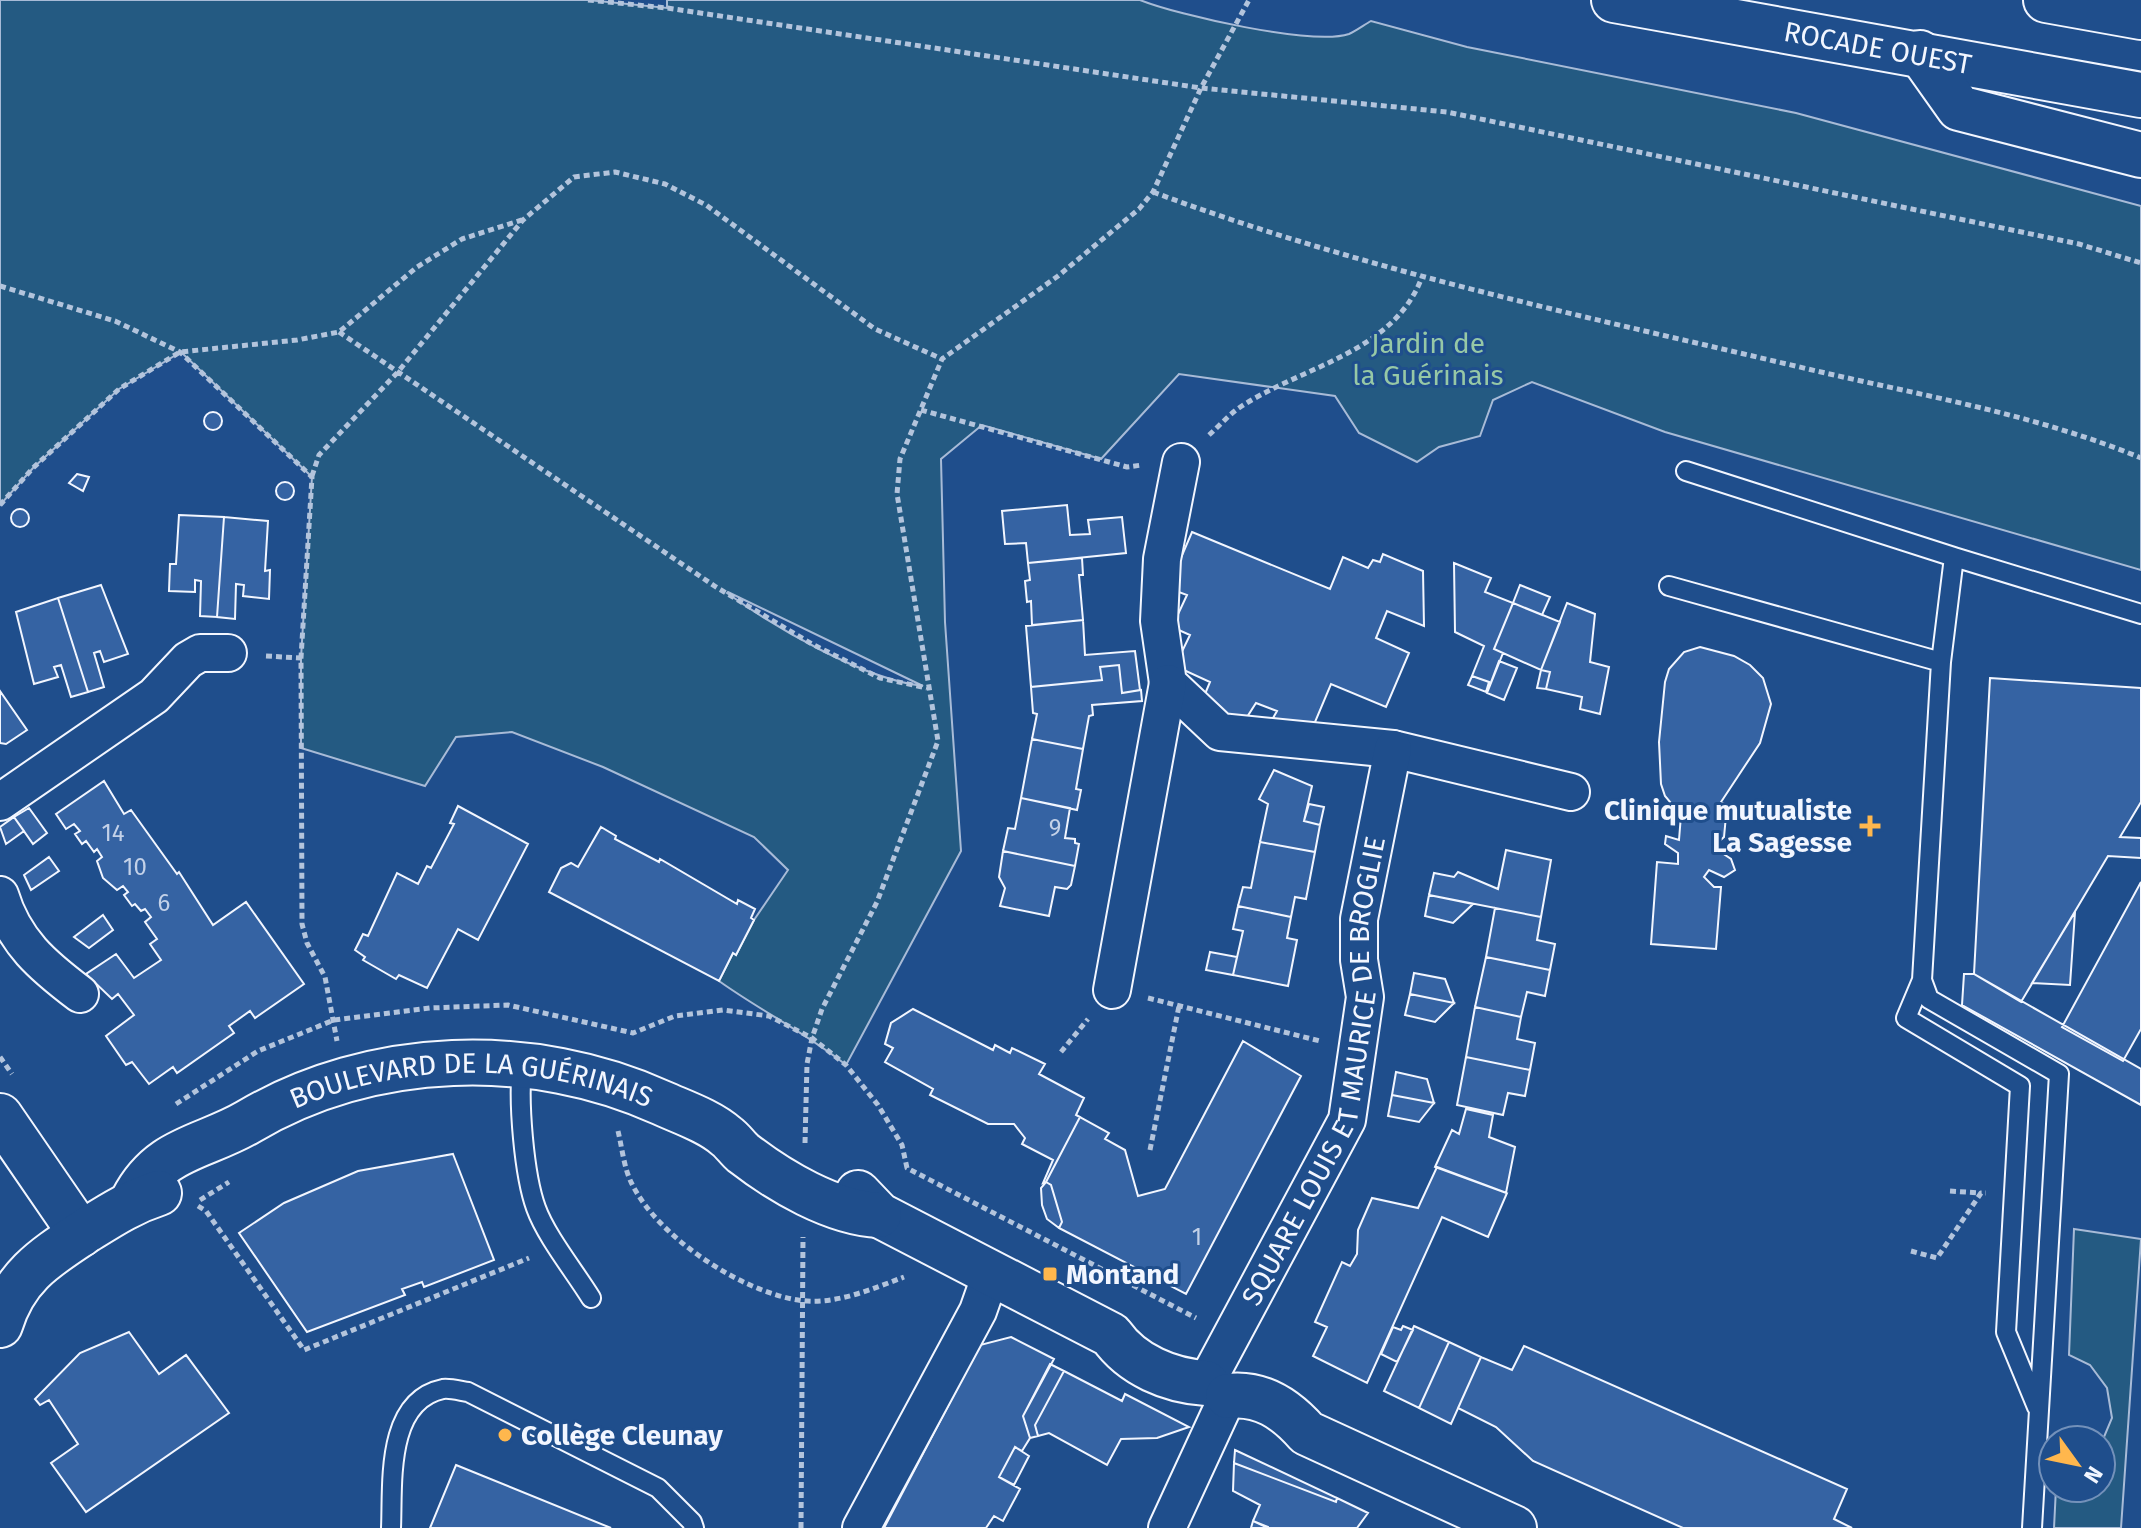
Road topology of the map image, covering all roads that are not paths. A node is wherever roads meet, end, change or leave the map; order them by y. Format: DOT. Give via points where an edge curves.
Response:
graph roads {
  1 [pos="1614,0"];
  2 [pos="2046,0"];
  3 [pos="2141,17"];
  4 [pos="1920,53"];
  5 [pos="2141,95"];
  6 [pos="2141,155"];
  7 [pos="1181,462"];
  8 [pos="1686,471"];
  9 [pos="1954,557"];
  10 [pos="1669,586"];
  11 [pos="2141,614"];
  12 [pos="228,653"];
  13 [pos="1941,662"];
  14 [pos="1168,683"];
  15 [pos="1393,749"];
  16 [pos="1571,792"];
  17 [pos="0,802"];
  18 [pos="0,895"];
  19 [pos="1922,980"];
  20 [pos="1112,990"];
  21 [pos="80,994"];
  22 [pos="523,1064"];
  23 [pos="0,1116"];
  24 [pos="81,1234"];
  25 [pos="991,1274"];
  26 [pos="591,1298"];
  27 [pos="0,1325"];
  28 [pos="0,1336"];
  29 [pos="1217,1390"];
  30 [pos="2037,1407"];
  31 [pos="391,1528"];
  32 [pos="694,1528"];
  33 [pos="861,1528"];
  34 [pos="1167,1528"];
  35 [pos="1514,1528"];
  36 [pos="2032,1528"];
  1 -- 4 [label="main road, ROCADE OUEST"];
  2 -- 3 [label="main road"];
  4 -- 5 [label="main road, ROCADE OUEST"];
  4 -- 6 [label="main road" via="1959,108"];
  7 -- 14 [label="street" via="1162,559 1159,621"];
  8 -- 9 [label="lane"];
  9 -- 11 [label="lane"];
  9 -- 13 [label="lane"];
  10 -- 13 [label="lane"];
  12 -- 17 [label="street" via="200,653 188,660 154,696"];
  13 -- 19 [label="lane"];
  14 -- 15 [label="street" via="1220,732"];
  14 -- 20 [label="street"];
  15 -- 16 [label="street"];
  15 -- 29 [label="street, SQUARE LOUIS ET MAURICE DE BROGLIE" via="1359,919 1365,997 1347,1120"];
  18 -- 21 [label="street" via="20,941"];
  19 -- 30 [label="lane" via="1906,1018 2020,1086 2006,1332"];
  19 -- 30 [label="lane" via="1929,999 2059,1074"];
  22 -- 24 [label="main road, BOULEVARD DE LA GUÉRINAIS" via="413,1067 345,1081 273,1107 161,1165 146,1177 133,1200"];
  22 -- 25 [label="main road, BOULEVARD DE LA GUÉRINAIS" via="641,1093 726,1135 768,1143 854,1189 879,1215"];
  22 -- 26 [label="lane" via="524,1137 536,1209"];
  23 -- 24 [label="main road"];
  24 -- 27 [label="main road, BOULEVARD DE LA GUÉRINAIS" via="40,1261 12,1295"];
  24 -- 28 [label="main road, BOULEVARD DE LA GUÉRINAIS" via="30,1309"];
  25 -- 29 [label="main road, BOULEVARD DE LA GUÉRINAIS" via="1111,1335 1141,1338 1179,1356"];
  25 -- 33 [label="street" via="978,1311"];
  29 -- 34 [label="street, SQUARE LOUIS ET MAURICE DE BROGLIE"];
  29 -- 35 [label="main road" via="1258,1397 1285,1410 1307,1433"];
  30 -- 36 [label="lane"];
  31 -- 32 [label="lane" via="394,1451 403,1425 417,1403 443,1389 468,1392 658,1488"];
}
